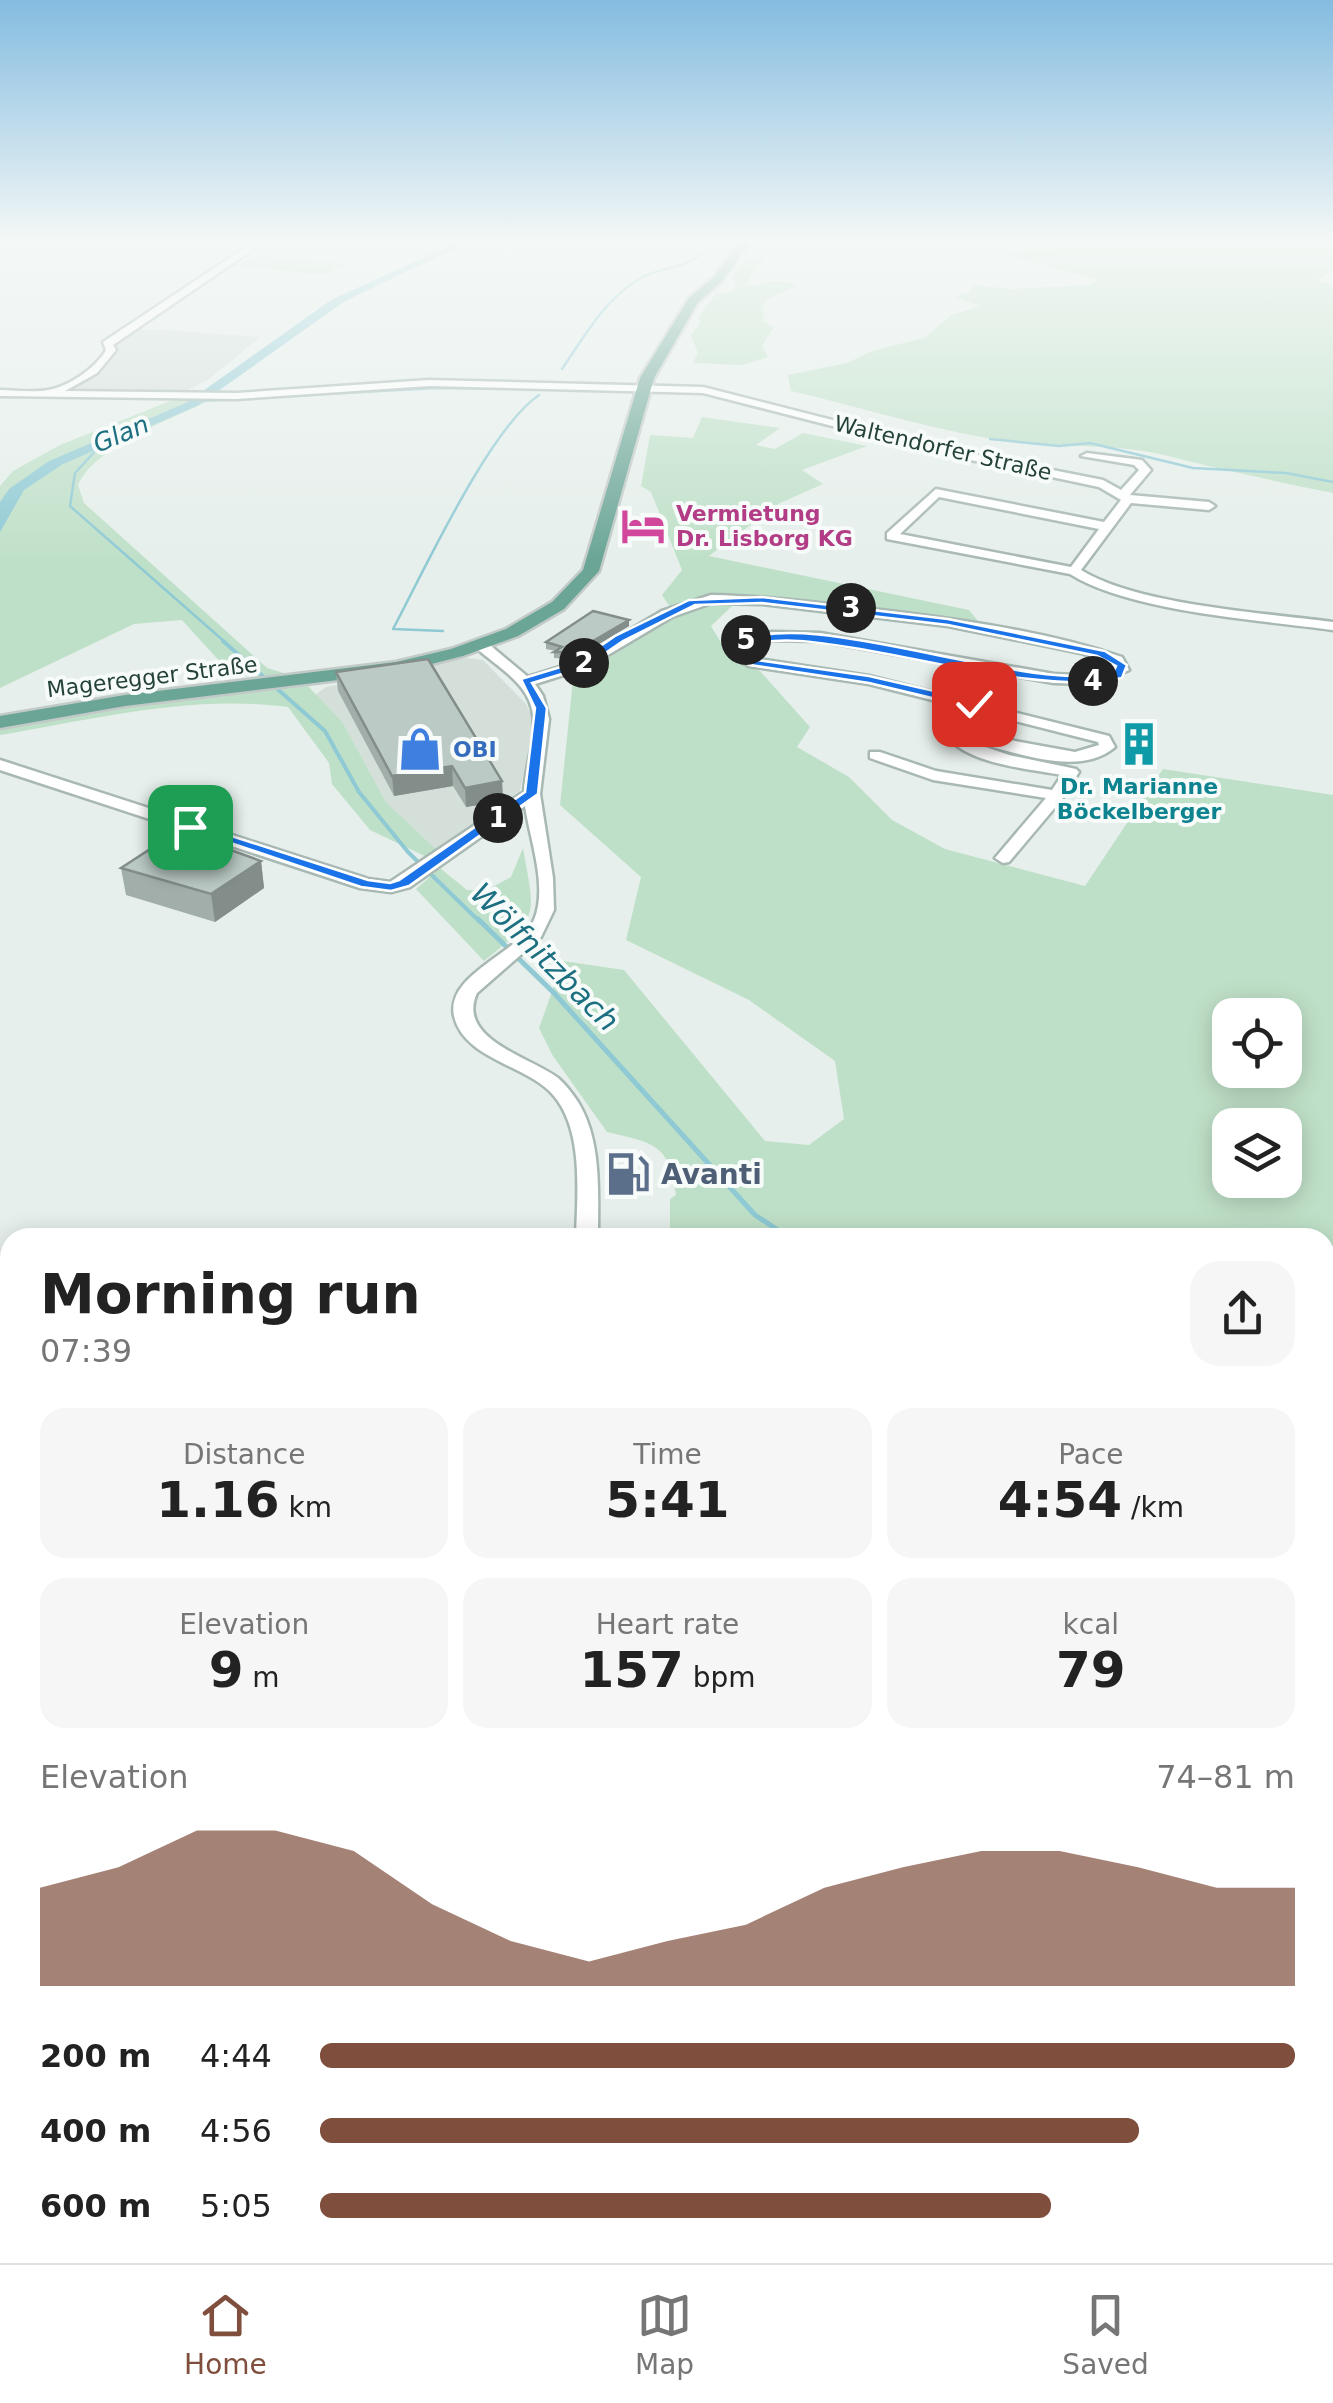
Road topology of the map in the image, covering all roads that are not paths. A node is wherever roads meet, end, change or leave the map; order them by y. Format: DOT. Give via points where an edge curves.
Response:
graph roads {
  1 [pos="110,350"];
  2 [pos="664,350"];
  3 [pos="643,387"];
  4 [pos="0,393"];
  5 [pos="49,396"];
  6 [pos="1086,456"];
  7 [pos="1126,496"];
  8 [pos="1208,506"];
  9 [pos="1110,527"];
  10 [pos="1074,571"];
  11 [pos="1333,626"];
  12 [pos="480,644"];
  13 [pos="525,682"];
  14 [pos="0,722"];
  15 [pos="875,755"];
  16 [pos="0,765"];
  17 [pos="532,794"];
  18 [pos="1058,795"];
  19 [pos="1002,858"];
  20 [pos="587,1228"];
  1 -- 5 [label="street" via="97,367"];
  2 -- 3 [label="main road, Mageregger Straße"];
  3 -- 5 [label="street, Waltendorfer Straße" via="429,383 224,396"];
  3 -- 7 [label="street, Waltendorfer Straße" via="703,390 942,452 1078,477"];
  3 -- 12 [label="main road, Mageregger Straße" via="591,571 559,604"];
  4 -- 5 [label="street, Waltendorfer Straße"];
  6 -- 7 [label="street, Waltendorfer Straße" via="1138,462 1145,470"];
  7 -- 8 [label="street"];
  7 -- 9 [label="street, Waltendorfer Straße"];
  9 -- 10 [label="street, Waltendorfer Straße"];
  9 -- 10 [label="street" via="936,493 891,536"];
  10 -- 11 [label="street" via="1094,585"];
  12 -- 13 [label="street"];
  12 -- 14 [label="main road, Mageregger Straße" via="310,681"];
  13 -- 17 [label="street" via="541,708"];
  13 -- 18 [label="street" via="581,664 667,614 710,600 861,609 1106,654 1122,670 1093,681 826,640 764,637 739,645 743,658 754,663 869,680 1104,739 1103,751 1078,755 954,737 994,755 1071,772"];
  15 -- 18 [label="street" via="933,775"];
  16 -- 17 [label="street" via="391,887 417,876"];
  17 -- 20 [label="street" via="545,910 538,928 463,1002 463,1018 472,1034 542,1074 570,1106 583,1153"];
  18 -- 19 [label="street"];
}
